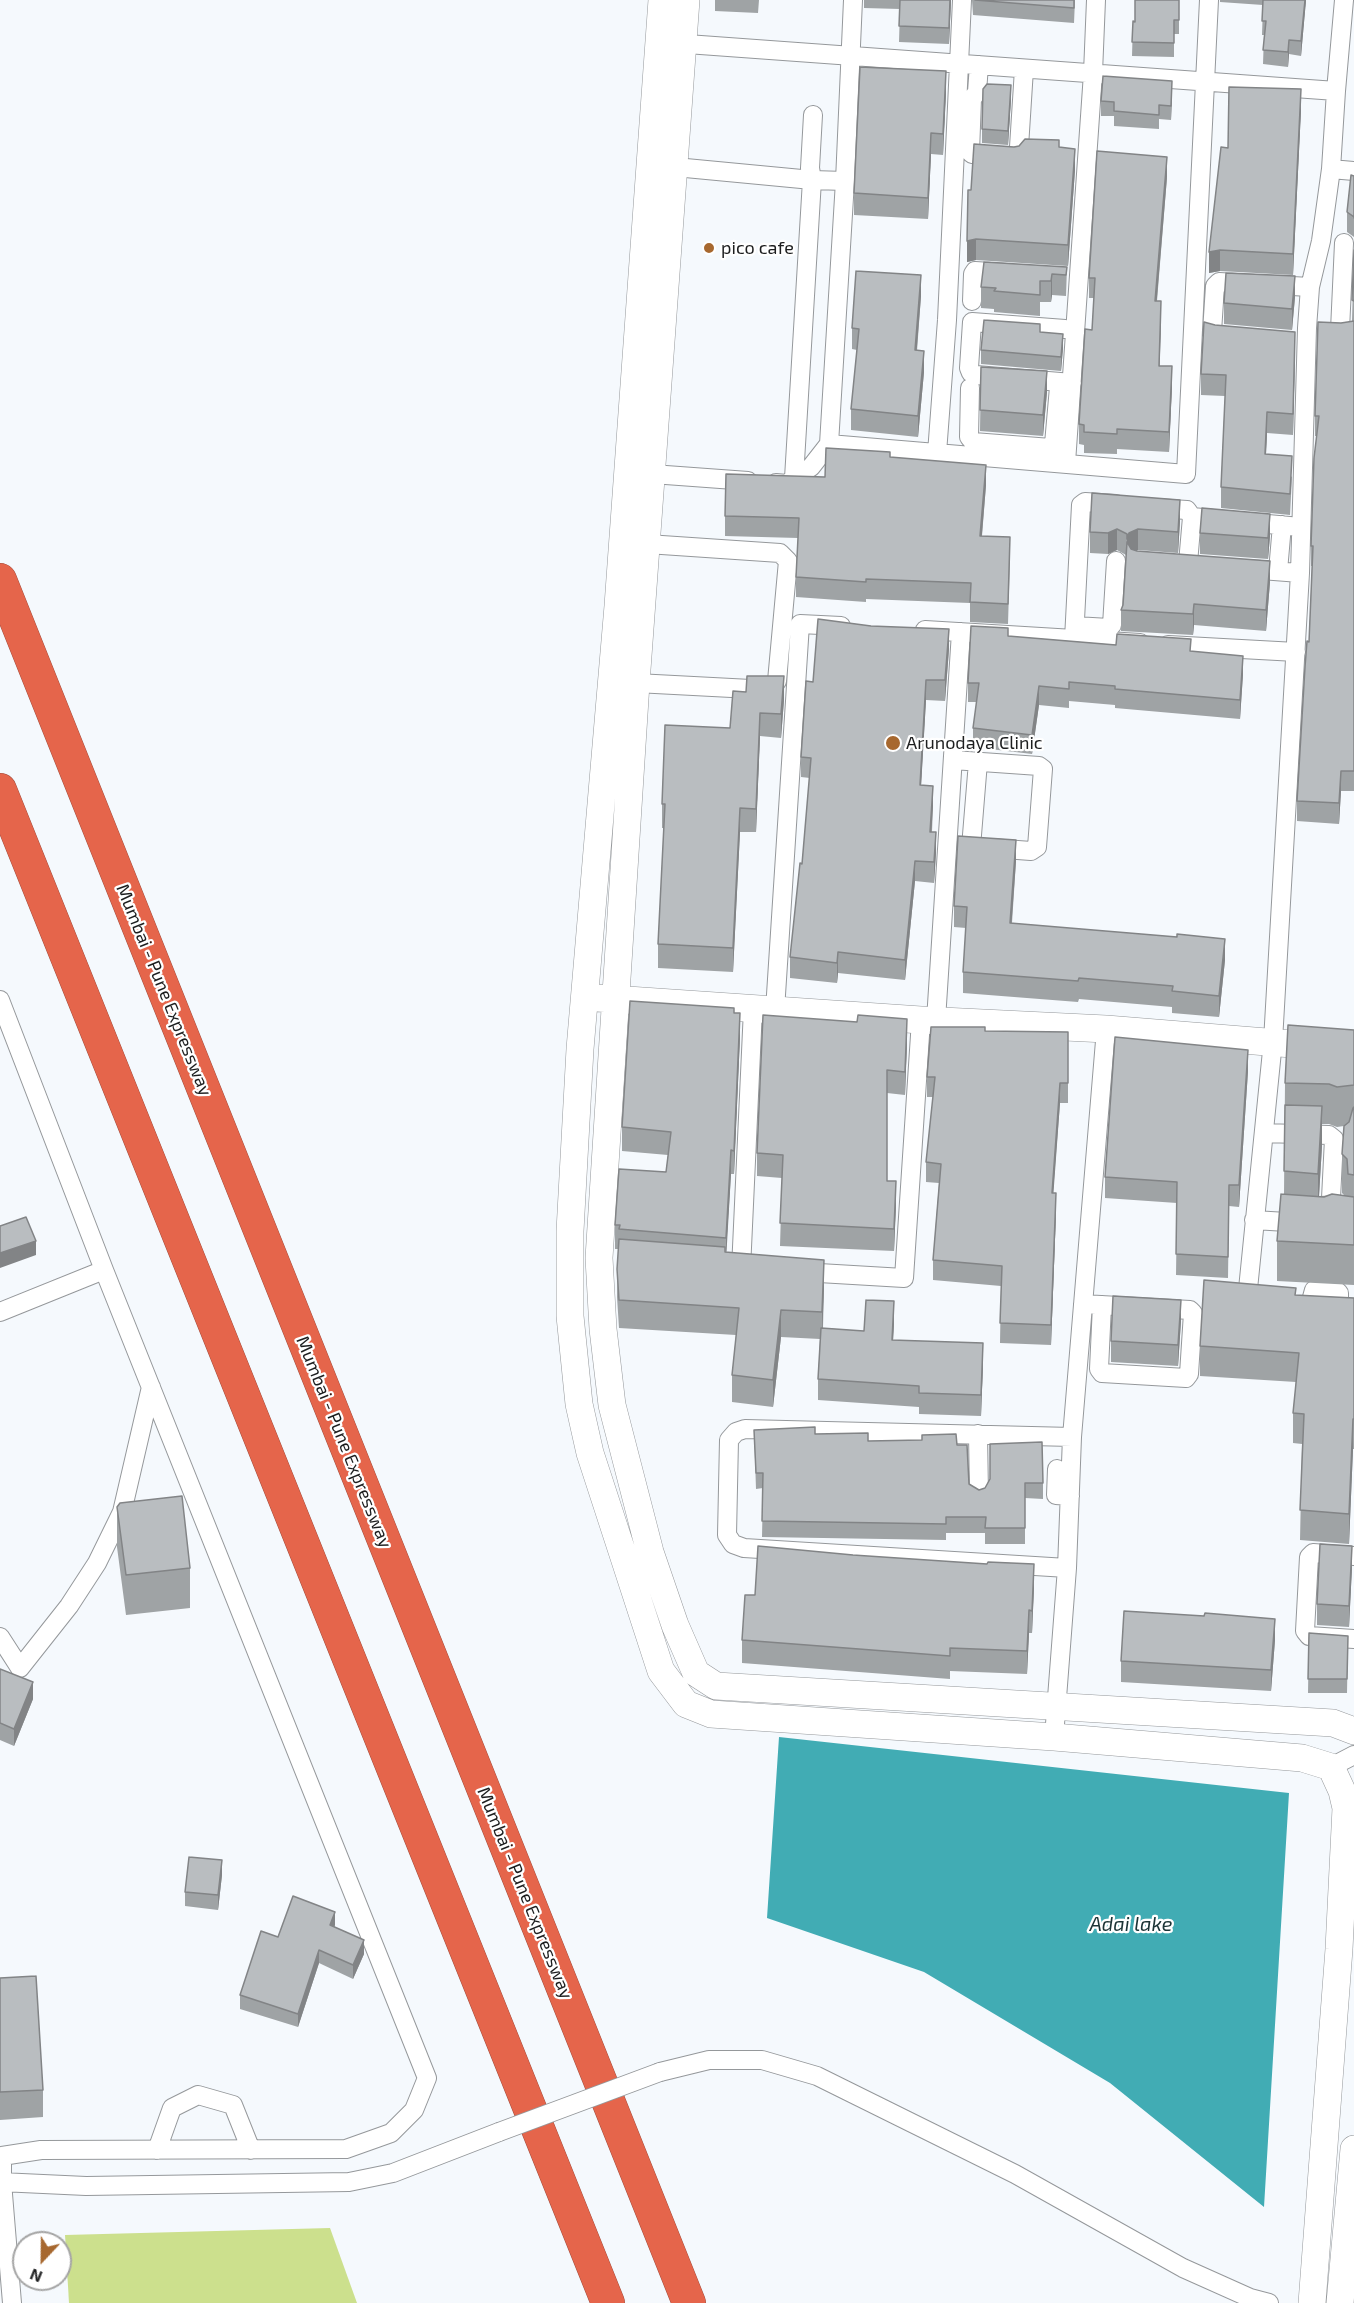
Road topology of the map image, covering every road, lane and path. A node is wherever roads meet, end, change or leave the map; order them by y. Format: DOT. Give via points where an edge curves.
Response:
graph roads {
  1 [pos="663,0"];
  2 [pos="686,0"];
  3 [pos="852,0"];
  4 [pos="962,0"];
  5 [pos="1096,0"];
  6 [pos="1209,0"];
  7 [pos="1344,0"];
  8 [pos="672,43"];
  9 [pos="851,56"];
  10 [pos="970,65"];
  11 [pos="1024,69"];
  12 [pos="1093,73"];
  13 [pos="1204,82"];
  14 [pos="1336,91"];
  15 [pos="813,115"];
  16 [pos="675,167"];
  17 [pos="1331,169"];
  18 [pos="1354,171"];
  19 [pos="812,180"];
  20 [pos="845,181"];
  21 [pos="1321,241"];
  22 [pos="1349,243"];
  23 [pos="1022,274"];
  24 [pos="1068,278"];
  25 [pos="1305,287"];
  26 [pos="972,301"];
  27 [pos="1194,312"];
  28 [pos="1213,314"];
  29 [pos="947,320"];
  30 [pos="972,322"];
  31 [pos="1065,329"];
  32 [pos="1347,331"];
  33 [pos="1239,337"];
  34 [pos="1299,339"];
  35 [pos="1066,382"];
  36 [pos="970,388"];
  37 [pos="939,414"];
  38 [pos="970,416"];
  39 [pos="828,444"];
  40 [pos="1011,452"];
  41 [pos="937,453"];
  42 [pos="1066,463"];
  43 [pos="652,474"];
  44 [pos="794,478"];
  45 [pos="1192,517"];
  46 [pos="1291,526"];
  47 [pos="647,543"];
  48 [pos="1116,561"];
  49 [pos="1168,562"];
  50 [pos="1188,563"];
  51 [pos="1210,565"];
  52 [pos="1233,567"];
  53 [pos="1278,572"];
  54 [pos="1300,573"];
  55 [pos="0,580"];
  56 [pos="858,627"];
  57 [pos="904,629"];
  58 [pos="961,632"];
  59 [pos="1075,633"];
  60 [pos="1296,652"];
  61 [pos="636,683"];
  62 [pos="953,760"];
  63 [pos="978,762"];
  64 [pos="0,790"];
  65 [pos="947,845"];
  66 [pos="971,847"];
  67 [pos="584,998"];
  68 [pos="616,999"];
  69 [pos="0,1000"];
  70 [pos="764,1009"];
  71 [pos="929,1020"];
  72 [pos="1106,1029"];
  73 [pos="1273,1041"];
  74 [pos="1354,1049"];
  75 [pos="1264,1133"];
  76 [pos="1354,1136"];
  77 [pos="1254,1220"];
  78 [pos="1346,1224"];
  79 [pos="104,1270"];
  80 [pos="765,1270"];
  81 [pos="788,1271"];
  82 [pos="1083,1304"];
  83 [pos="1347,1304"];
  84 [pos="1102,1305"];
  85 [pos="0,1312"];
  86 [pos="151,1388"];
  87 [pos="978,1434"];
  88 [pos="1072,1437"];
  89 [pos="1057,1468"];
  90 [pos="979,1494"];
  91 [pos="1070,1496"];
  92 [pos="1354,1556"];
  93 [pos="1067,1568"];
  94 [pos="1354,1634"];
  95 [pos="0,1637"];
  96 [pos="1056,1707"];
  97 [pos="1354,1731"];
  98 [pos="1054,1737"];
  99 [pos="1342,1761"];
  100 [pos="157,2150"];
  101 [pos="252,2150"];
  102 [pos="1354,2152"];
  103 [pos="1,2182"];
  104 [pos="1351,2236"];
  105 [pos="12,2303"];
  106 [pos="608,2303"];
  107 [pos="689,2303"];
  108 [pos="1269,2303"];
  109 [pos="1312,2303"];
  110 [pos="1340,2303"];
  1 -- 8 [label="main road"];
  2 -- 8 [label="main road"];
  3 -- 9 [label="street"];
  4 -- 10 [label="street"];
  5 -- 12 [label="street"];
  6 -- 13 [label="street"];
  7 -- 14 [label="street"];
  8 -- 9 [label="street"];
  8 -- 16 [label="main road"];
  8 -- 67 [label="main road"];
  9 -- 10 [label="street"];
  9 -- 20 [label="street"];
  10 -- 11 [label="street"];
  10 -- 11 [label="street" via="986,92 972,99 972,154 1016,152"];
  10 -- 29 [label="street"];
  11 -- 12 [label="street"];
  12 -- 13 [label="street"];
  12 -- 24 [label="street"];
  13 -- 14 [label="street"];
  13 -- 27 [label="street"];
  14 -- 17 [label="street"];
  15 -- 19 [label="street"];
  16 -- 19 [label="street"];
  16 -- 43 [label="main road"];
  17 -- 18 [label="street"];
  17 -- 21 [label="street"];
  19 -- 20 [label="street"];
  19 -- 44 [label="street"];
  20 -- 39 [label="street"];
  21 -- 22 [label="street"];
  21 -- 25 [label="street"];
  22 -- 32 [label="street"];
  23 -- 26 [label="street" via="975,271"];
  24 -- 31 [label="street"];
  24 -- 35 [label="street"];
  25 -- 28 [label="street" via="1219,282 1215,286"];
  25 -- 34 [label="street"];
  27 -- 28 [label="street"];
  27 -- 42 [label="street" via="1186,474"];
  28 -- 33 [label="street" via="1212,332"];
  29 -- 30 [label="street"];
  29 -- 37 [label="street"];
  30 -- 31 [label="street"];
  30 -- 35 [label="street" via="971,373"];
  31 -- 35 [label="street"];
  32 -- 34 [label="street"];
  34 -- 46 [label="street"];
  35 -- 40 [label="street" via="1051,448"];
  35 -- 42 [label="street"];
  36 -- 38 [label="street"];
  37 -- 38 [label="street"];
  37 -- 41 [label="street"];
  38 -- 40 [label="street" via="969,438 973,442"];
  39 -- 41 [label="street"];
  39 -- 44 [label="street" via="811,467"];
  40 -- 41 [label="street"];
  40 -- 42 [label="street"];
  43 -- 44 [label="street" via="787,484"];
  43 -- 47 [label="main road"];
  45 -- 46 [label="street"];
  45 -- 50 [label="street"];
  45 -- 59 [label="street" via="1187,510 1085,502 1081,505"];
  46 -- 53 [label="street"];
  46 -- 54 [label="street"];
  47 -- 61 [label="main road"];
  47 -- 61 [label="street" via="780,553 788,561 777,681 770,690"];
  48 -- 59 [label="street" via="1113,625"];
  49 -- 50 [label="street"];
  50 -- 51 [label="street"];
  52 -- 53 [label="street"];
  53 -- 54 [label="street"];
  54 -- 60 [label="street"];
  55 -- 107 [label="highway, Mumbai - Pune Expressway"];
  56 -- 70 [label="street" via="800,624"];
  57 -- 58 [label="street"];
  58 -- 59 [label="street"];
  58 -- 62 [label="street"];
  59 -- 60 [label="street"];
  60 -- 73 [label="street"];
  61 -- 68 [label="main road"];
  62 -- 63 [label="street"];
  62 -- 65 [label="street"];
  63 -- 66 [label="street"];
  63 -- 66 [label="street" via="1043,769 1037,847 1032,851"];
  64 -- 106 [label="highway"];
  65 -- 66 [label="street"];
  65 -- 71 [label="street"];
  67 -- 68 [label="main road"];
  67 -- 98 [label="main road" via="570,1231 570,1316 579,1404 590,1453 661,1671 686,1704 711,1714"];
  68 -- 70 [label="main road"];
  68 -- 96 [label="main road" via="599,1258 603,1329 611,1394 650,1552 696,1673 716,1686"];
  69 -- 79 [label="street"];
  70 -- 71 [label="main road"];
  70 -- 80 [label="street" via="741,1269"];
  71 -- 72 [label="main road"];
  71 -- 81 [label="street" via="904,1278"];
  72 -- 73 [label="main road"];
  72 -- 82 [label="street"];
  73 -- 74 [label="main road"];
  73 -- 75 [label="street"];
  75 -- 77 [label="street"];
  75 -- 77 [label="street" via="1329,1135 1334,1139 1329,1222 1325,1225"];
  76 -- 78 [label="street" via="1342,1136 1340,1140 1336,1221"];
  77 -- 83 [label="street" via="1248,1289 1254,1299"];
  79 -- 85 [label="street"];
  79 -- 86 [label="street"];
  82 -- 84 [label="street"];
  82 -- 88 [label="street"];
  84 -- 84 [label="street" via="1190,1310 1190,1374 1186,1378 1102,1373"];
  86 -- 95 [label="street" via="122,1512 97,1563 20,1668"];
  86 -- 101 [label="street" via="427,2078 414,2110 391,2133 346,2149"];
  87 -- 88 [label="street"];
  87 -- 90 [label="street"];
  87 -- 93 [label="street" via="745,1429 736,1432 729,1440 727,1535 732,1544 744,1548"];
  88 -- 91 [label="street"];
  89 -- 91 [label="street" via="1056,1495"];
  91 -- 93 [label="street"];
  92 -- 94 [label="street" via="1313,1553 1309,1557 1305,1631 1309,1636"];
  93 -- 96 [label="street"];
  96 -- 97 [label="main road" via="1333,1723"];
  96 -- 98 [label="street"];
  98 -- 99 [label="main road"];
  99 -- 109 [label="main road" via="1346,1808 1339,1949"];
  100 -- 101 [label="street"];
  100 -- 101 [label="street" via="172,2108 198,2095 233,2105"];
  100 -- 103 [label="street" via="41,2150 2,2156"];
  102 -- 104 [label="main road"];
  103 -- 105 [label="street"];
  103 -- 108 [label="street, bridge" via="86,2186 349,2182 393,2173 660,2072 709,2060 762,2060 817,2076 1015,2174 1183,2268"];
  104 -- 110 [label="main road"];
}
